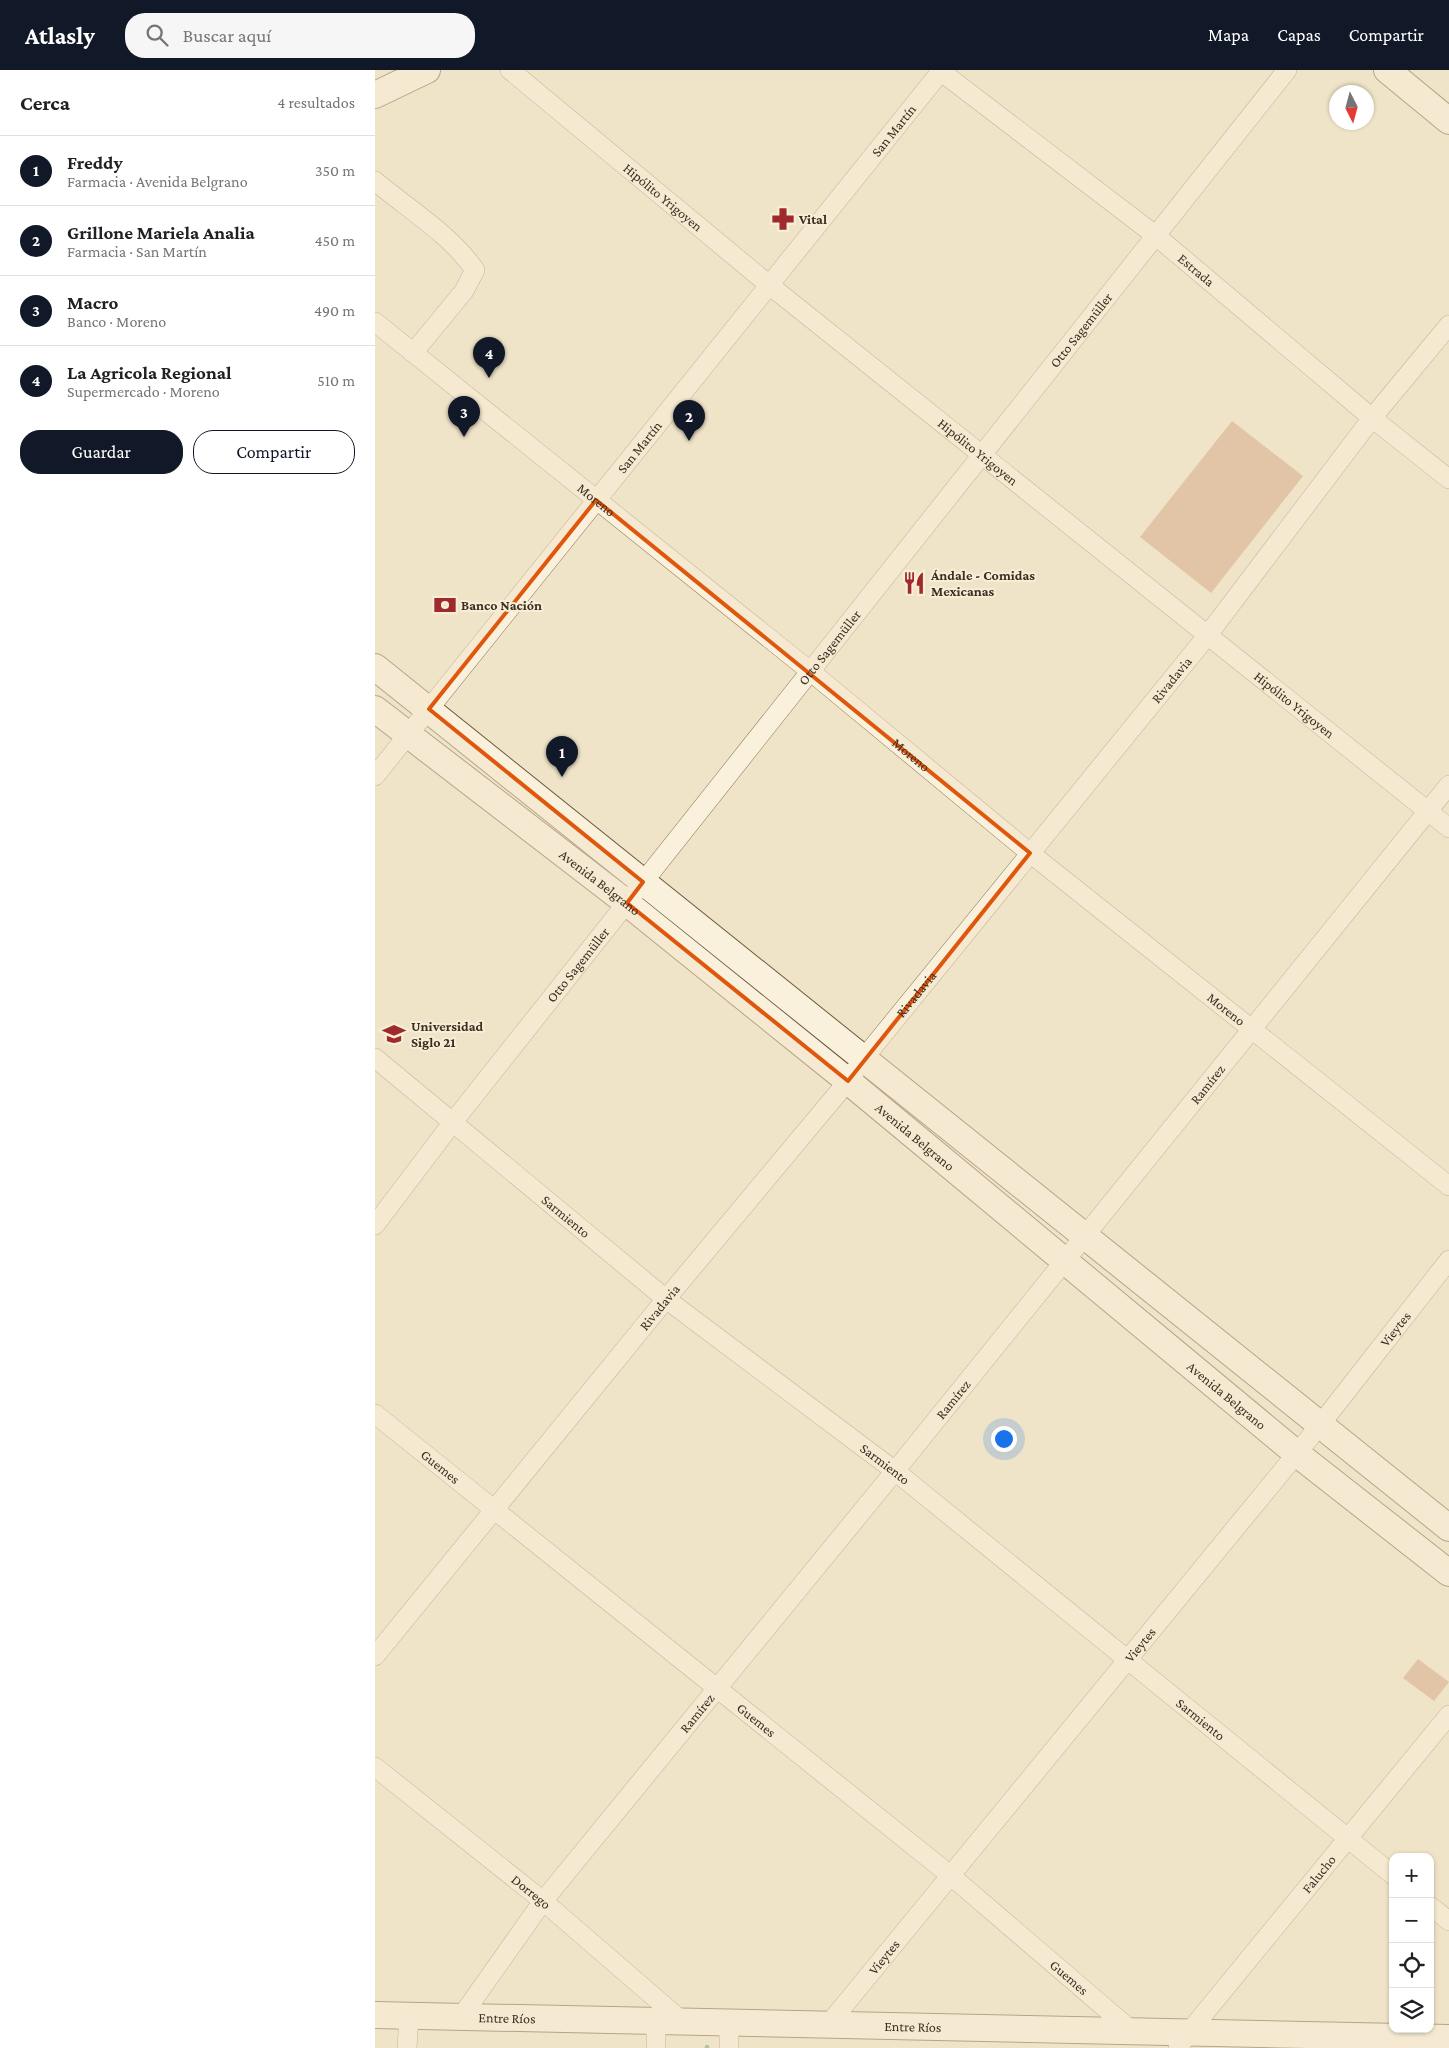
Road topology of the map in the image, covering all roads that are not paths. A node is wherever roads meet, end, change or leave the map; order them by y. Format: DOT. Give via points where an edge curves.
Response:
graph roads {
  1 [pos="427,70"];
  2 [pos="509,70"];
  3 [pos="940,70"];
  4 [pos="1287,70"];
  5 [pos="1387,70"];
  6 [pos="375,95"];
  7 [pos="1449,121"];
  8 [pos="375,181"];
  9 [pos="1155,235"];
  10 [pos="768,284"];
  11 [pos="376,324"];
  12 [pos="1449,325"];
  13 [pos="413,353"];
  14 [pos="1372,418"];
  15 [pos="981,454"];
  16 [pos="1449,479"];
  17 [pos="596,500"];
  18 [pos="1207,636"];
  19 [pos="375,666"];
  20 [pos="810,671"];
  21 [pos="375,709"];
  22 [pos="429,709"];
  23 [pos="408,735"];
  24 [pos="375,776"];
  25 [pos="1449,784"];
  26 [pos="1428,811"];
  27 [pos="1449,828"];
  28 [pos="1030,853"];
  29 [pos="643,882"];
  30 [pos="627,902"];
  31 [pos="1252,1028"];
  32 [pos="375,1058"];
  33 [pos="863,1058"];
  34 [pos="848,1081"];
  35 [pos="453,1122"];
  36 [pos="1449,1186"];
  37 [pos="375,1225"];
  38 [pos="1085,1236"];
  39 [pos="1065,1260"];
  40 [pos="1449,1260"];
  41 [pos="666,1299"];
  42 [pos="375,1414"];
  43 [pos="1320,1425"];
  44 [pos="1296,1453"];
  45 [pos="895,1471"];
  46 [pos="494,1511"];
  47 [pos="1449,1528"];
  48 [pos="1449,1573"];
  49 [pos="375,1656"];
  50 [pos="1127,1659"];
  51 [pos="717,1688"];
  52 [pos="1449,1715"];
  53 [pos="375,1767"];
  54 [pos="1349,1840"];
  55 [pos="1389,1872"];
  56 [pos="950,1875"];
  57 [pos="543,1901"];
  58 [pos="1434,1909"];
  59 [pos="1449,1921"];
  60 [pos="375,2015"];
  61 [pos="409,2016"];
  62 [pos="461,2017"];
  63 [pos="656,2022"];
  64 [pos="683,2022"];
  65 [pos="729,2022"];
  66 [pos="828,2024"];
  67 [pos="1132,2031"];
  68 [pos="1449,2038"];
  69 [pos="1184,2040"];
  70 [pos="407,2048"];
  71 [pos="656,2048"];
  72 [pos="729,2048"];
  1 -- 6 [label="street"];
  2 -- 10 [label="street, Hipólito Yrigoyen"];
  3 -- 9 [label="street, Estrada"];
  3 -- 10 [label="street, San Martín"];
  4 -- 9 [label="street, Otto Sagemüller"];
  5 -- 7 [label="street"];
  8 -- 13 [label="street" via="439,233 467,258 475,270 464,291"];
  9 -- 14 [label="street, Estrada"];
  9 -- 15 [label="street, Otto Sagemüller"];
  10 -- 15 [label="street, Hipólito Yrigoyen"];
  10 -- 17 [label="street, San Martín"];
  11 -- 13 [label="street, Moreno"];
  12 -- 14 [label="street, Rivadavia"];
  13 -- 17 [label="street, Moreno"];
  14 -- 16 [label="street, Estrada"];
  14 -- 18 [label="street, Rivadavia"];
  15 -- 18 [label="street, Hipólito Yrigoyen"];
  15 -- 20 [label="street, Otto Sagemüller"];
  17 -- 20 [label="street, Moreno"];
  17 -- 22 [label="street, San Martín"];
  18 -- 26 [label="street, Hipólito Yrigoyen"];
  18 -- 28 [label="street, Rivadavia"];
  19 -- 22 [label="street, Avenida Belgrano"];
  20 -- 28 [label="street, Moreno"];
  20 -- 29 [label="street, Otto Sagemüller"];
  21 -- 23 [label="street, Avenida Belgrano"];
  22 -- 23 [label="street, San Martín"];
  22 -- 29 [label="street, Avenida Belgrano"];
  23 -- 24 [label="street, San Martín"];
  23 -- 30 [label="street, Avenida Belgrano"];
  25 -- 26 [label="street, Ramírez"];
  26 -- 27 [label="street, Hipólito Yrigoyen"];
  26 -- 31 [label="street, Ramírez"];
  28 -- 31 [label="street, Moreno"];
  28 -- 33 [label="street, Rivadavia"];
  29 -- 30 [label="street, Otto Sagemüller"];
  29 -- 33 [label="street, Avenida Belgrano"];
  30 -- 34 [label="street, Avenida Belgrano"];
  30 -- 35 [label="street, Otto Sagemüller"];
  31 -- 36 [label="street, Moreno"];
  31 -- 38 [label="street, Ramírez"];
  32 -- 35 [label="street, Sarmiento"];
  33 -- 34 [label="street, Rivadavia"];
  33 -- 38 [label="street, Avenida Belgrano"];
  34 -- 39 [label="street, Avenida Belgrano"];
  34 -- 41 [label="street, Rivadavia"];
  35 -- 37 [label="street, Otto Sagemüller"];
  35 -- 41 [label="street, Sarmiento"];
  38 -- 39 [label="street, Ramírez"];
  38 -- 43 [label="street, Avenida Belgrano"];
  39 -- 44 [label="street, Avenida Belgrano"];
  39 -- 45 [label="street, Ramírez"];
  40 -- 43 [label="street, Vieytes"];
  41 -- 45 [label="street, Sarmiento"];
  41 -- 46 [label="street, Rivadavia"];
  42 -- 46 [label="street, Guemes"];
  43 -- 44 [label="street, Vieytes"];
  43 -- 47 [label="street, Avenida Belgrano"];
  44 -- 48 [label="street, Avenida Belgrano"];
  44 -- 50 [label="street, Vieytes"];
  45 -- 50 [label="street, Sarmiento"];
  45 -- 51 [label="street, Ramírez"];
  46 -- 49 [label="street, Rivadavia"];
  46 -- 51 [label="street, Guemes"];
  50 -- 54 [label="street, Sarmiento"];
  50 -- 56 [label="street, Vieytes"];
  51 -- 56 [label="street, Guemes"];
  51 -- 57 [label="street, Ramírez"];
  52 -- 54 [label="street, Falucho"];
  53 -- 57 [label="street, Dorrego"];
  54 -- 55 [label="street, Sarmiento"];
  54 -- 69 [label="street, Falucho"];
  56 -- 66 [label="street, Vieytes"];
  56 -- 67 [label="street, Guemes"];
  57 -- 62 [label="street, Ramírez"];
  57 -- 64 [label="street, Dorrego"];
  58 -- 59 [label="street"];
  60 -- 61 [label="street, Entre Ríos"];
  61 -- 62 [label="street, Entre Ríos"];
  61 -- 70 [label="street"];
  62 -- 63 [label="street, Entre Ríos"];
  63 -- 64 [label="street, Entre Ríos"];
  63 -- 71 [label="street"];
  64 -- 65 [label="street, Entre Ríos"];
  65 -- 66 [label="street, Entre Ríos"];
  65 -- 72 [label="street"];
  66 -- 67 [label="street, Entre Ríos"];
  67 -- 69 [label="street, Entre Ríos"];
  68 -- 69 [label="street, Entre Ríos"];
}
